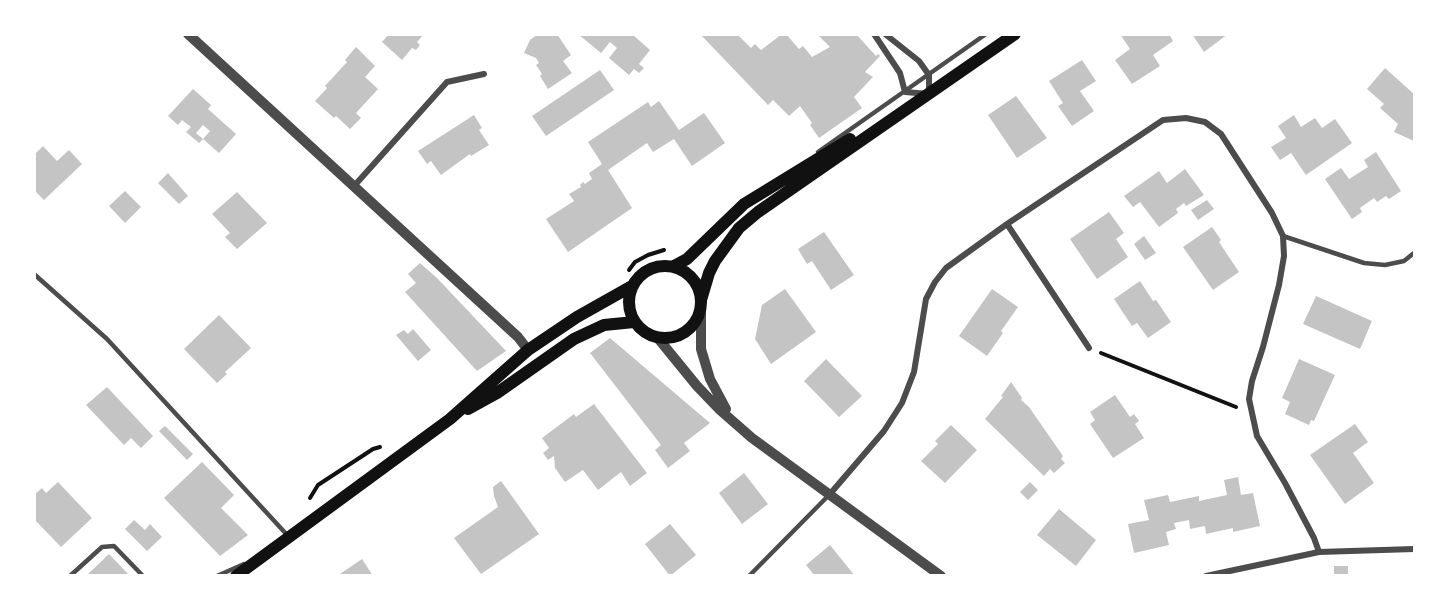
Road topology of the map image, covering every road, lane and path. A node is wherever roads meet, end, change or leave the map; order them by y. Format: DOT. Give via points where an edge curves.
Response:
graph roads {
  1 [pos="188,34"];
  2 [pos="874,34"];
  3 [pos="885,34"];
  4 [pos="986,34"];
  5 [pos="1016,34"];
  6 [pos="484,74"];
  7 [pos="929,75"];
  8 [pos="905,92"];
  9 [pos="929,94"];
  10 [pos="804,166"];
  11 [pos="355,185"];
  12 [pos="1006,224"];
  13 [pos="1283,236"];
  14 [pos="674,246"];
  15 [pos="1414,253"];
  16 [pos="674,266"];
  17 [pos="626,273"];
  18 [pos="34,274"];
  19 [pos="632,286"];
  20 [pos="701,304"];
  21 [pos="634,322"];
  22 [pos="657,338"];
  23 [pos="1089,348"];
  24 [pos="528,350"];
  25 [pos="1252,413"];
  26 [pos="450,419"];
  27 [pos="752,438"];
  28 [pos="830,494"];
  29 [pos="289,537"];
  30 [pos="1414,549"];
  31 [pos="1319,552"];
  32 [pos="258,560"];
  33 [pos="70,576"];
  34 [pos="143,576"];
  35 [pos="217,576"];
  36 [pos="236,576"];
  37 [pos="749,576"];
  38 [pos="941,576"];
  39 [pos="1206,576"];
  1 -- 11 [label="street"];
  2 -- 8 [label="street" via="900,73"];
  3 -- 7 [label="street"];
  4 -- 7 [label="lane"];
  5 -- 9 [label="main road"];
  6 -- 11 [label="street" via="447,82"];
  7 -- 8 [label="lane"];
  7 -- 9 [label="street"];
  8 -- 9 [label="street"];
  8 -- 10 [label="lane" via="831,142"];
  9 -- 10 [label="main road"];
  9 -- 20 [label="main road" via="739,228 709,273"];
  10 -- 16 [label="main road" via="744,204 687,259"];
  11 -- 24 [label="street"];
  12 -- 13 [label="street" via="1163,120 1186,118 1206,122 1221,134"];
  12 -- 23 [label="street"];
  12 -- 28 [label="street" via="946,268 935,282 926,299 914,372 902,403"];
  13 -- 15 [label="lane" via="1385,265 1404,261"];
  13 -- 25 [label="street" via="1279,285 1252,381"];
  14 -- 17 [label="path" via="635,262"];
  16 -- 19 [label="main road" via="649,269"];
  16 -- 20 [label="main road" via="690,275 700,291"];
  18 -- 29 [label="lane" via="107,339"];
  19 -- 21 [label="main road" via="628,305"];
  19 -- 24 [label="main road"];
  20 -- 22 [label="main road" via="692,326 685,332 667,339"];
  20 -- 27 [label="street" via="701,349 710,379 722,404"];
  21 -- 22 [label="main road"];
  21 -- 26 [label="main road" via="604,325 574,339 497,393"];
  22 -- 27 [label="street" via="697,386"];
  23 -- 25 [label="path"];
  24 -- 26 [label="main road"];
  25 -- 31 [label="street" via="1257,435"];
  26 -- 29 [label="main road"];
  27 -- 28 [label="street"];
  28 -- 37 [label="lane"];
  28 -- 38 [label="street"];
  29 -- 32 [label="main road"];
  30 -- 31 [label="street"];
  31 -- 39 [label="street"];
  32 -- 35 [label="lane"];
  32 -- 36 [label="main road"];
  33 -- 34 [label="lane" via="102,547 114,546"];
}
